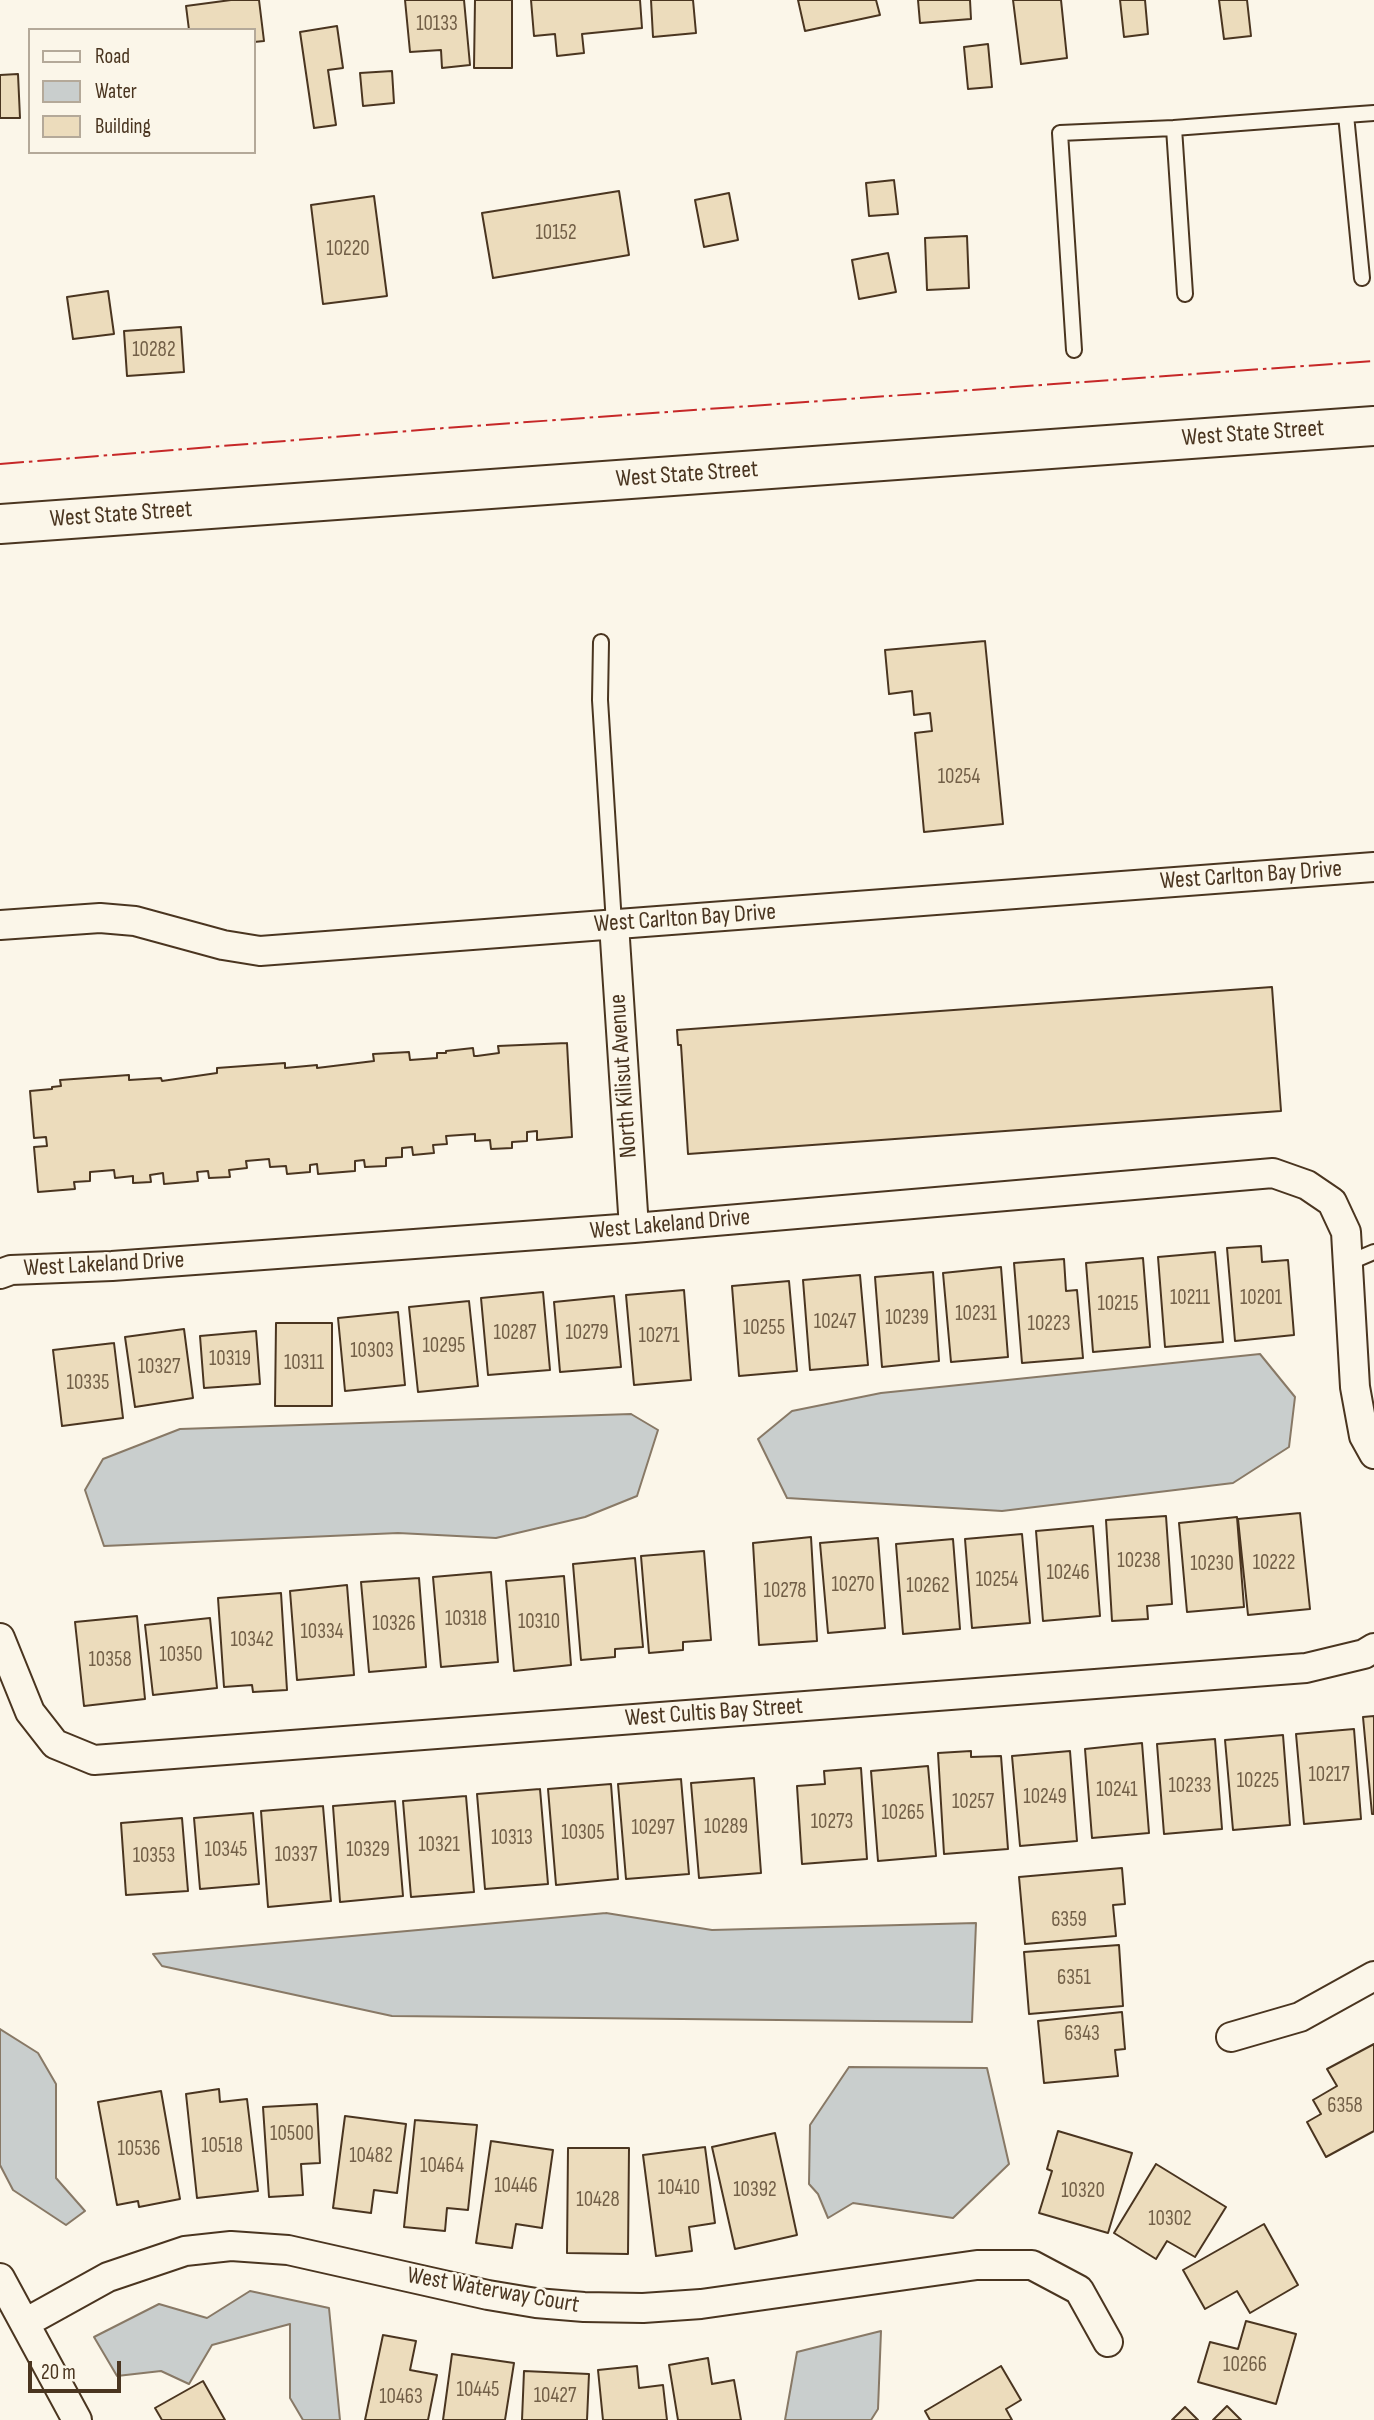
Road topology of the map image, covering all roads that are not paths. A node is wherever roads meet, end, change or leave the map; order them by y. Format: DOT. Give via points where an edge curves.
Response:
graph roads {
  1 [pos="1374,113"];
  2 [pos="1346,115"];
  3 [pos="1174,128"];
  4 [pos="1362,278"];
  5 [pos="1185,294"];
  6 [pos="1074,349"];
  7 [pos="1374,426"];
  8 [pos="0,524"];
  9 [pos="601,642"];
  10 [pos="1374,867"];
  11 [pos="614,924"];
  12 [pos="0,925"];
  13 [pos="635,1228"];
  14 [pos="1374,1252"];
  15 [pos="1348,1263"];
  16 [pos="0,1274"];
  17 [pos="1374,1454"];
  18 [pos="0,1638"];
  19 [pos="1374,1648"];
  20 [pos="1374,1976"];
  21 [pos="1231,2037"];
  22 [pos="0,2278"];
  23 [pos="25,2323"];
  24 [pos="1108,2342"];
  25 [pos="77,2420"];
  1 -- 2 [label="lane"];
  2 -- 3 [label="lane"];
  2 -- 4 [label="lane"];
  3 -- 5 [label="lane"];
  3 -- 6 [label="lane" via="1060,133"];
  7 -- 8 [label="main road, West State Street"];
  9 -- 11 [label="lane" via="600,700"];
  10 -- 11 [label="street, West Carlton Bay Drive"];
  11 -- 12 [label="street, West Carlton Bay Drive" via="260,951 135,921 100,918"];
  11 -- 13 [label="street, North Kilisut Avenue"];
  13 -- 15 [label="street, West Lakeland Drive" via="1273,1174 1307,1185 1332,1202 1346,1231"];
  13 -- 16 [label="street, West Lakeland Drive"];
  14 -- 15 [label="lane"];
  15 -- 17 [label="street" via="1355,1387 1364,1436"];
  18 -- 19 [label="street, West Cultis Bay Street" via="30,1712 55,1744 94,1760 1306,1668"];
  20 -- 21 [label="street" via="1300,2017"];
  22 -- 23 [label="street"];
  23 -- 24 [label="street, West Waterway Court" via="108,2277 185,2251 232,2246 288,2250 488,2295 584,2308 701,2304 977,2265 1032,2265 1079,2290"];
  23 -- 25 [label="street"];
}
